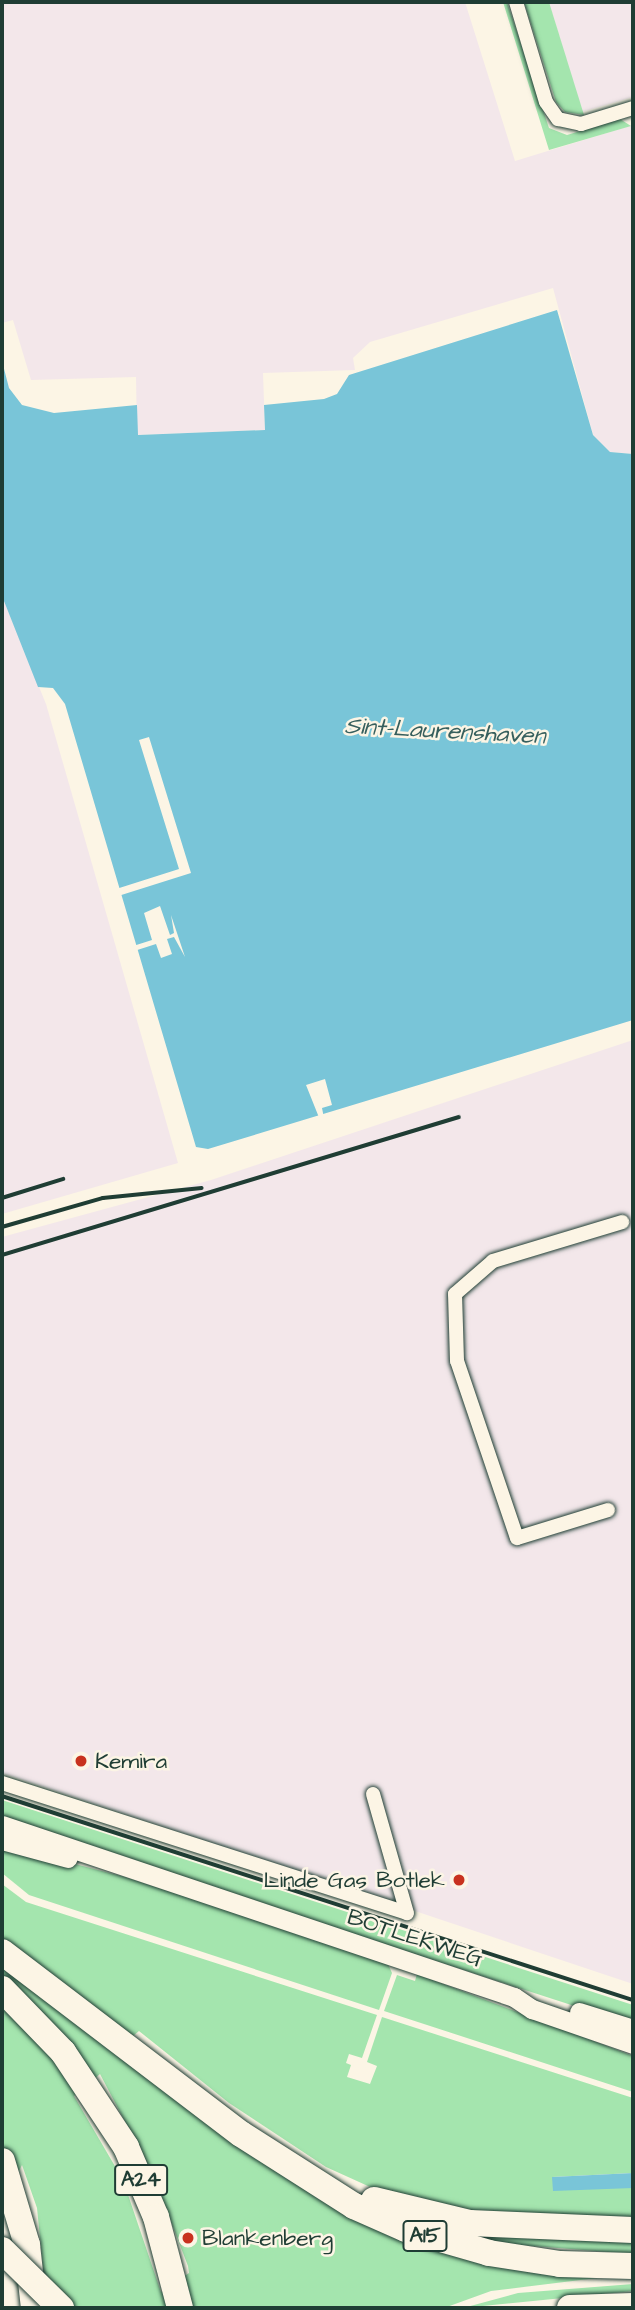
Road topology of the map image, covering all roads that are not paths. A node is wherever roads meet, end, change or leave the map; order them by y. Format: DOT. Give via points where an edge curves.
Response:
graph roads {
  1 [pos="516,2"];
  2 [pos="633,108"];
  3 [pos="622,1222"];
  4 [pos="608,1510"];
  5 [pos="2,1783"];
  6 [pos="373,1794"];
  7 [pos="2,1825"];
  8 [pos="2,1840"];
  9 [pos="101,1861"];
  10 [pos="2,1952"];
  11 [pos="2,1989"];
  12 [pos="514,1997"];
  13 [pos="633,2029"];
  14 [pos="633,2045"];
  15 [pos="241,2134"];
  16 [pos="2,2161"];
  17 [pos="633,2230"];
  18 [pos="2,2250"];
  19 [pos="633,2266"];
  20 [pos="633,2306"];
  21 [pos="34,2308"];
  22 [pos="61,2308"];
  23 [pos="180,2308"];
  24 [pos="570,2308"];
  1 -- 2 [label="street" via="546,102 558,119 581,124"];
  3 -- 4 [label="street" via="493,1261 454,1294 457,1361 517,1538"];
  5 -- 6 [label="street" via="407,1913"];
  7 -- 9 [label="main road, BOTLEKWEG"];
  8 -- 9 [label="main road, BOTLEKWEG" via="63,1858"];
  9 -- 12 [label="main road, BOTLEKWEG"];
  10 -- 15 [label="highway, A15"];
  11 -- 23 [label="highway, A24" via="33,2018 89,2087 142,2182"];
  12 -- 13 [label="main road, BOTLEKWEG" via="537,1998"];
  12 -- 14 [label="main road, BOTLEKWEG" via="532,2009"];
  15 -- 17 [label="highway, A15" via="325,2180 397,2207 495,2226"];
  15 -- 19 [label="highway, A15" via="332,2194 406,2230 523,2259"];
  16 -- 21 [label="highway" via="27,2245"];
  18 -- 22 [label="highway, bridge"];
  20 -- 24 [label="highway"];
}
